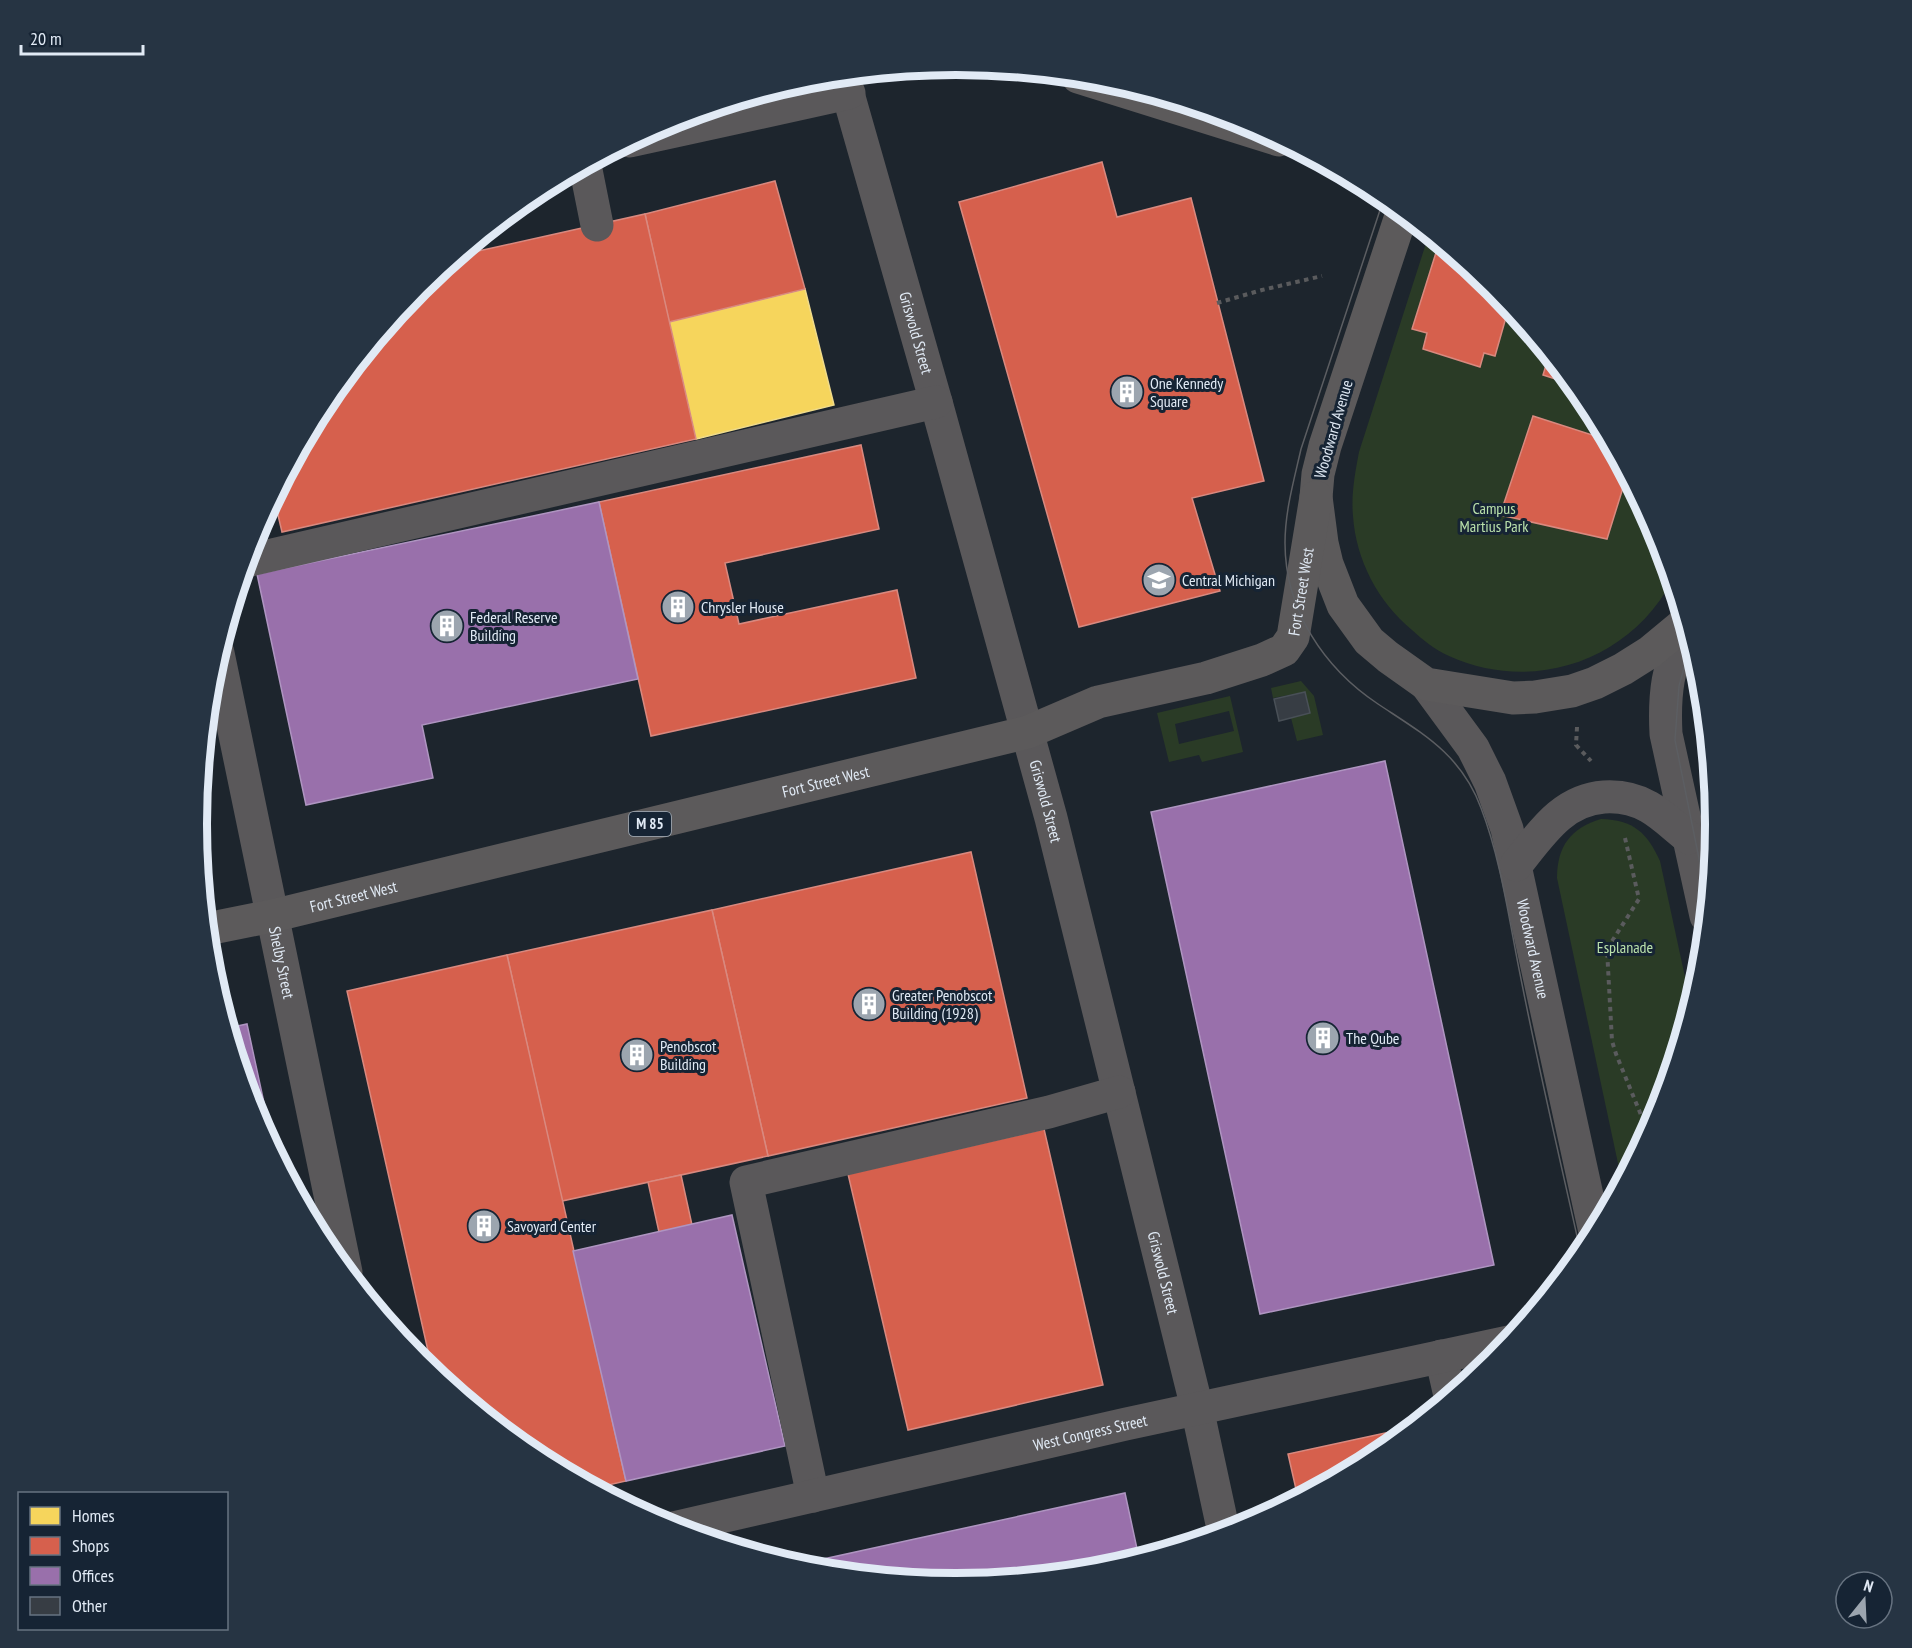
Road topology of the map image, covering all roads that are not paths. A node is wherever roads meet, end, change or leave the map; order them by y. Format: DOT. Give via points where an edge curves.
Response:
graph roads {
  1 [pos="846,84"];
  2 [pos="681,127"];
  3 [pos="587,173"];
  4 [pos="1399,221"];
  5 [pos="597,225"];
  6 [pos="936,402"];
  7 [pos="1316,497"];
  8 [pos="256,559"];
  9 [pos="1679,628"];
  10 [pos="1681,639"];
  11 [pos="222,673"];
  12 [pos="1426,684"];
  13 [pos="1028,732"];
  14 [pos="1689,838"];
  15 [pos="1516,865"];
  16 [pos="1701,894"];
  17 [pos="272,916"];
  18 [pos="214,928"];
  19 [pos="1119,1092"];
  20 [pos="1592,1219"];
  21 [pos="342,1252"];
  22 [pos="1494,1345"];
  23 [pos="1441,1356"];
  24 [pos="1448,1388"];
  25 [pos="1197,1408"];
  26 [pos="813,1496"];
  27 [pos="691,1524"];
  28 [pos="1222,1524"];
  1 -- 2 [label="street"];
  1 -- 6 [label="street, Griswold Street"];
  3 -- 5 [label="street"];
  4 -- 7 [label="main road, Woodward Avenue" via="1325,446"];
  6 -- 8 [label="street"];
  6 -- 13 [label="street, Griswold Street"];
  7 -- 12 [label="main road, Woodward Avenue" via="1327,564 1343,605 1369,641"];
  7 -- 13 [label="main road, Fort Street West" via="1293,637 1284,650 1224,673 1098,702"];
  9 -- 12 [label="main road, Woodward Avenue" via="1623,669 1572,691 1513,698"];
  10 -- 14 [label="street" via="1668,680 1665,709 1669,754"];
  11 -- 17 [label="street, Shelby Street"];
  12 -- 15 [label="street, Woodward Avenue" via="1480,761 1507,829"];
  13 -- 17 [label="main road, Fort Street West / M 85"];
  13 -- 19 [label="street, Griswold Street"];
  14 -- 15 [label="street" via="1648,807 1629,798 1589,798 1550,823"];
  14 -- 16 [label="street"];
  15 -- 20 [label="street, Woodward Avenue"];
  17 -- 18 [label="main road, Fort Street West / M 85"];
  17 -- 21 [label="street, Shelby Street"];
  19 -- 25 [label="street, Griswold Street"];
  19 -- 26 [label="street" via="1049,1112 746,1182"];
  22 -- 23 [label="street, West Congress Street"];
  23 -- 24 [label="street"];
  23 -- 25 [label="street, West Congress Street"];
  25 -- 26 [label="street, West Congress Street"];
  25 -- 28 [label="street, Griswold Street"];
  26 -- 27 [label="street, West Congress Street"];
}
